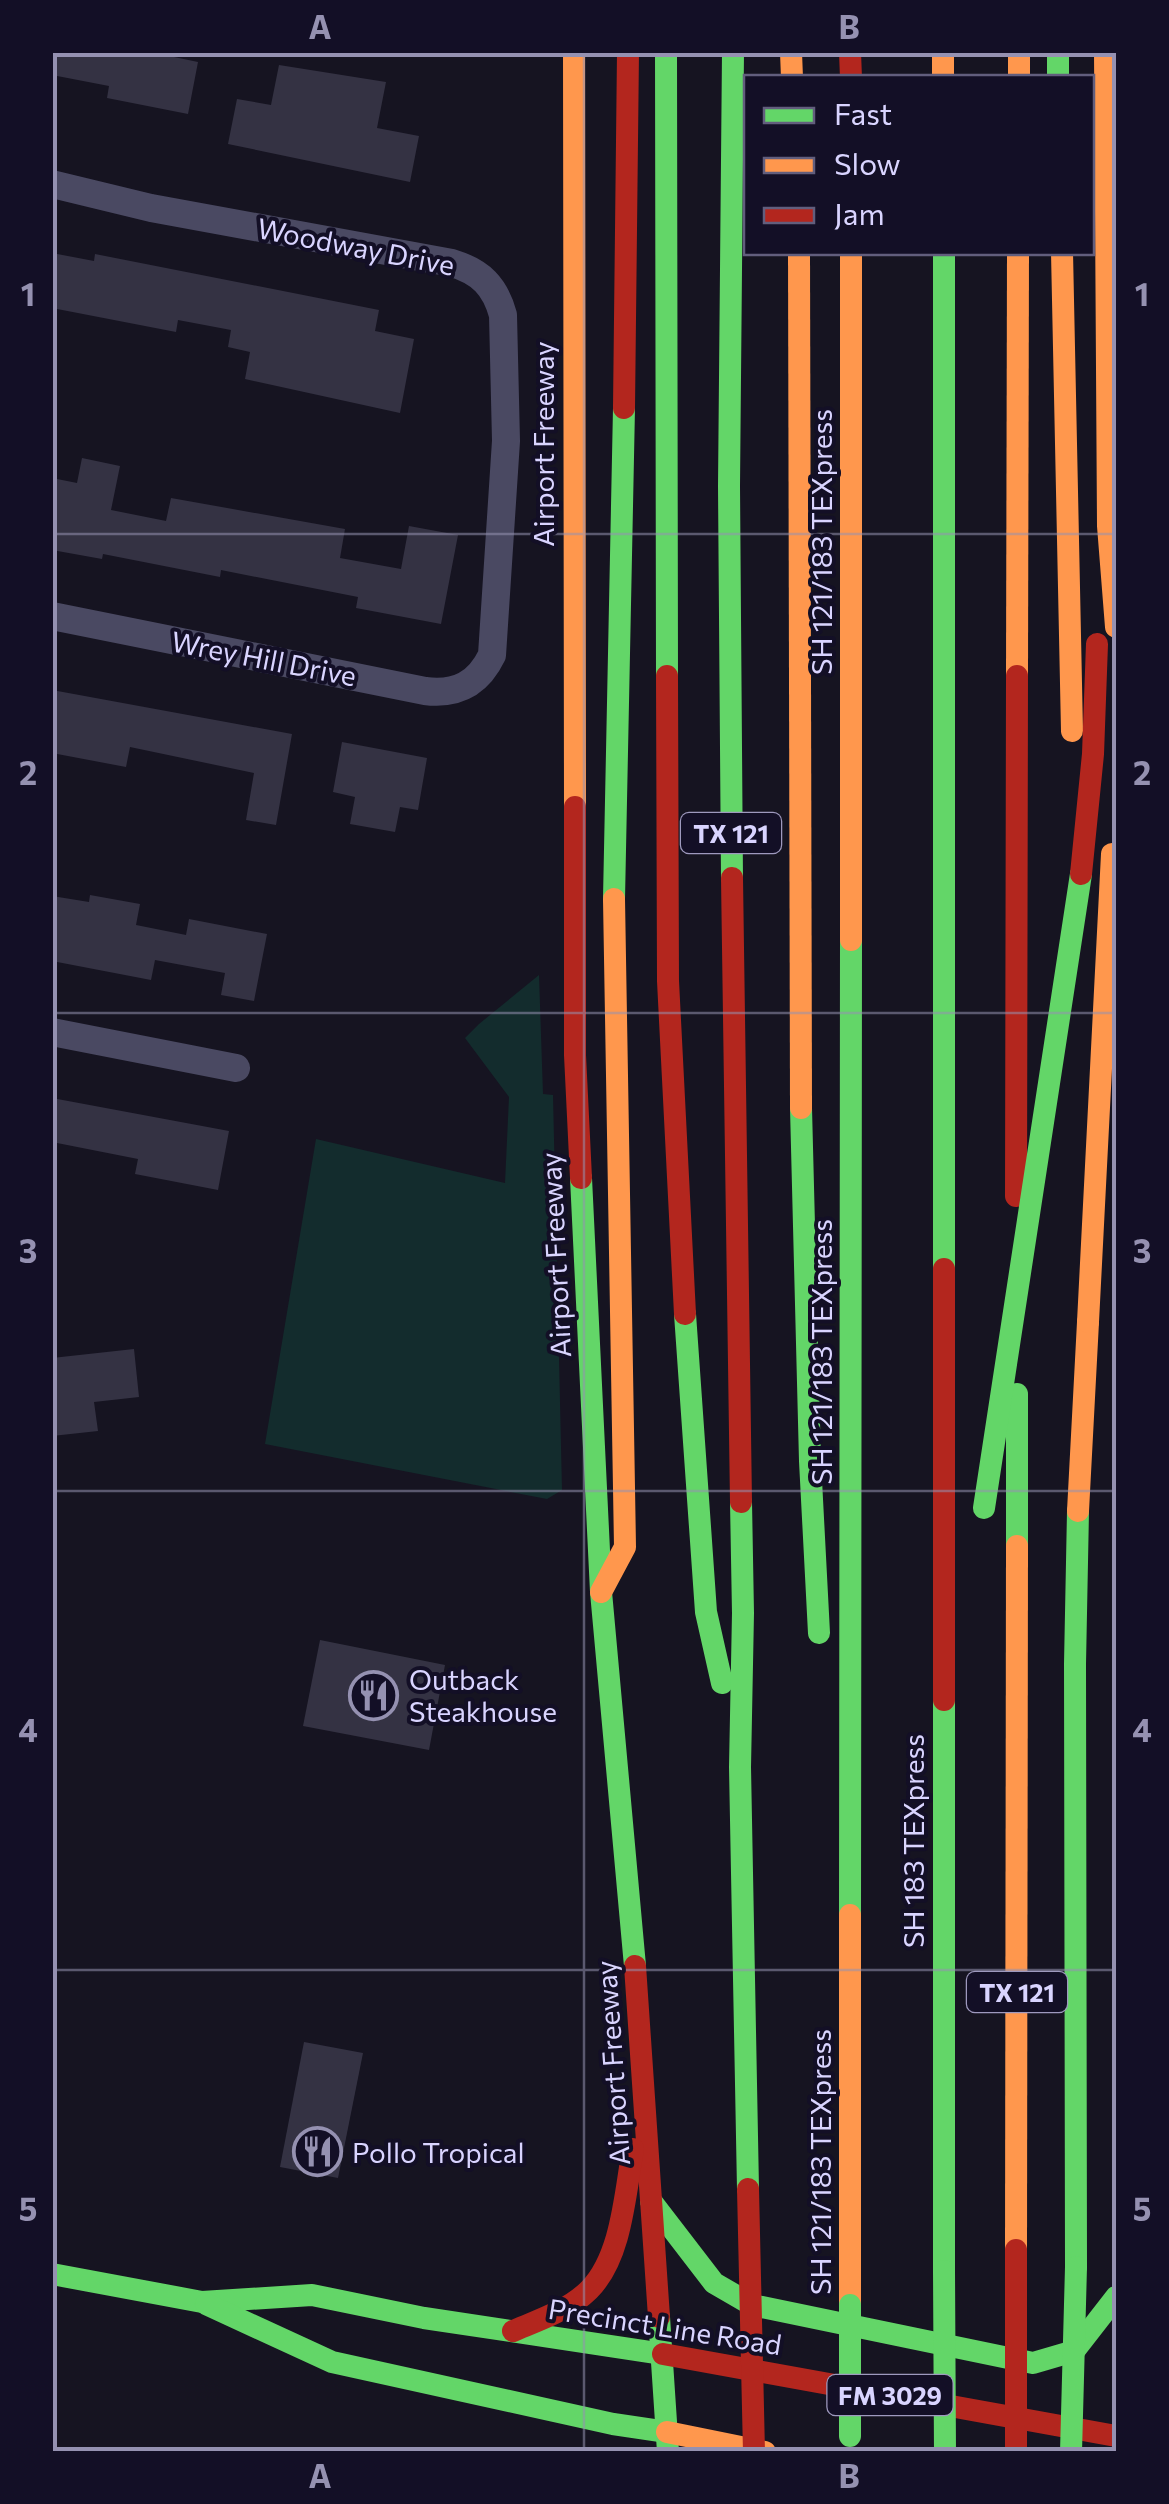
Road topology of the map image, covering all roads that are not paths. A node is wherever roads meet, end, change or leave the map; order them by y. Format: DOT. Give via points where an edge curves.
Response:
graph roads {
  1 [pos="574,52"];
  2 [pos="628,52"];
  3 [pos="666,52"];
  4 [pos="732,52"];
  5 [pos="1105,52"];
  6 [pos="52,184"];
  7 [pos="799,255"];
  8 [pos="851,255"];
  9 [pos="944,255"];
  10 [pos="1018,255"];
  11 [pos="1062,255"];
  12 [pos="1108,526"];
  13 [pos="52,616"];
  14 [pos="1116,627"];
  15 [pos="473,682"];
  16 [pos="1116,720"];
  17 [pos="1116,757"];
  18 [pos="1113,830"];
  19 [pos="52,1032"];
  20 [pos="236,1068"];
  21 [pos="1116,1085"];
  22 [pos="981,1527"];
  23 [pos="600,1592"];
  24 [pos="967,1645"];
  25 [pos="820,1653"];
  26 [pos="828,1707"];
  27 [pos="740,1767"];
  28 [pos="943,1842"];
  29 [pos="851,1852"];
  30 [pos="644,2091"];
  31 [pos="652,2200"];
  32 [pos="52,2274"];
  33 [pos="1116,2297"];
  34 [pos="202,2302"];
  35 [pos="513,2331"];
  36 [pos="663,2354"];
  37 [pos="1116,2436"];
  38 [pos="668,2442"];
  39 [pos="754,2452"];
  40 [pos="765,2452"];
  41 [pos="850,2452"];
  42 [pos="945,2452"];
  43 [pos="1016,2452"];
  44 [pos="1071,2452"];
  1 -- 23 [label="main road, Airport Freeway" via="575,1055"];
  2 -- 23 [label="main road" via="614,884 625,1547"];
  3 -- 27 [label="main road" via="669,1000 706,1612"];
  4 -- 27 [label="main road, TX 121" via="728,486"];
  5 -- 12 [label="main road"];
  6 -- 15 [label="street, Woodway Drive" via="452,262 486,280 503,316 506,441 492,654"];
  7 -- 25 [label="main road" via="800,1226"];
  8 -- 29 [label="main road, SH 121/183 TEXpress"];
  9 -- 28 [label="main road, SH 183 TEXpress"];
  10 -- 43 [label="main road, TX 121, bridge"];
  11 -- 21 [label="main road" via="1072,768"];
  12 -- 14 [label="main road"];
  12 -- 22 [label="main road, bridge" via="1084,854"];
  13 -- 15 [label="street, Wrey Hill Drive" via="425,691 442,693"];
  16 -- 17 [label="main road"];
  18 -- 44 [label="main road, bridge" via="1076,1538"];
  19 -- 20 [label="street"];
  23 -- 30 [label="main road, Airport Freeway"];
  24 -- 28 [label="main road"];
  26 -- 29 [label="main road"];
  27 -- 39 [label="main road, TX 121, bridge"];
  28 -- 42 [label="main road, SH 183 TEXpress, bridge"];
  29 -- 41 [label="main road, SH 121/183 TEXpress, bridge"];
  30 -- 31 [label="main road, Airport Freeway"];
  30 -- 35 [label="main road" via="617,2234 593,2286 559,2311"];
  31 -- 33 [label="main road" via="714,2283 770,2309 1033,2363 1074,2351"];
  31 -- 36 [label="main road, Airport Freeway"];
  32 -- 34 [label="main road, Precinct Line Road"];
  34 -- 35 [label="main road, Precinct Line Road" via="312,2295"];
  34 -- 38 [label="main road, Precinct Line Road" via="332,2362 614,2424"];
  35 -- 36 [label="main road, Precinct Line Road"];
  36 -- 37 [label="main road, Precinct Line Road / FM 3029"];
  36 -- 38 [label="main road, Airport Freeway"];
  38 -- 40 [label="main road, Precinct Line Road"];
}
